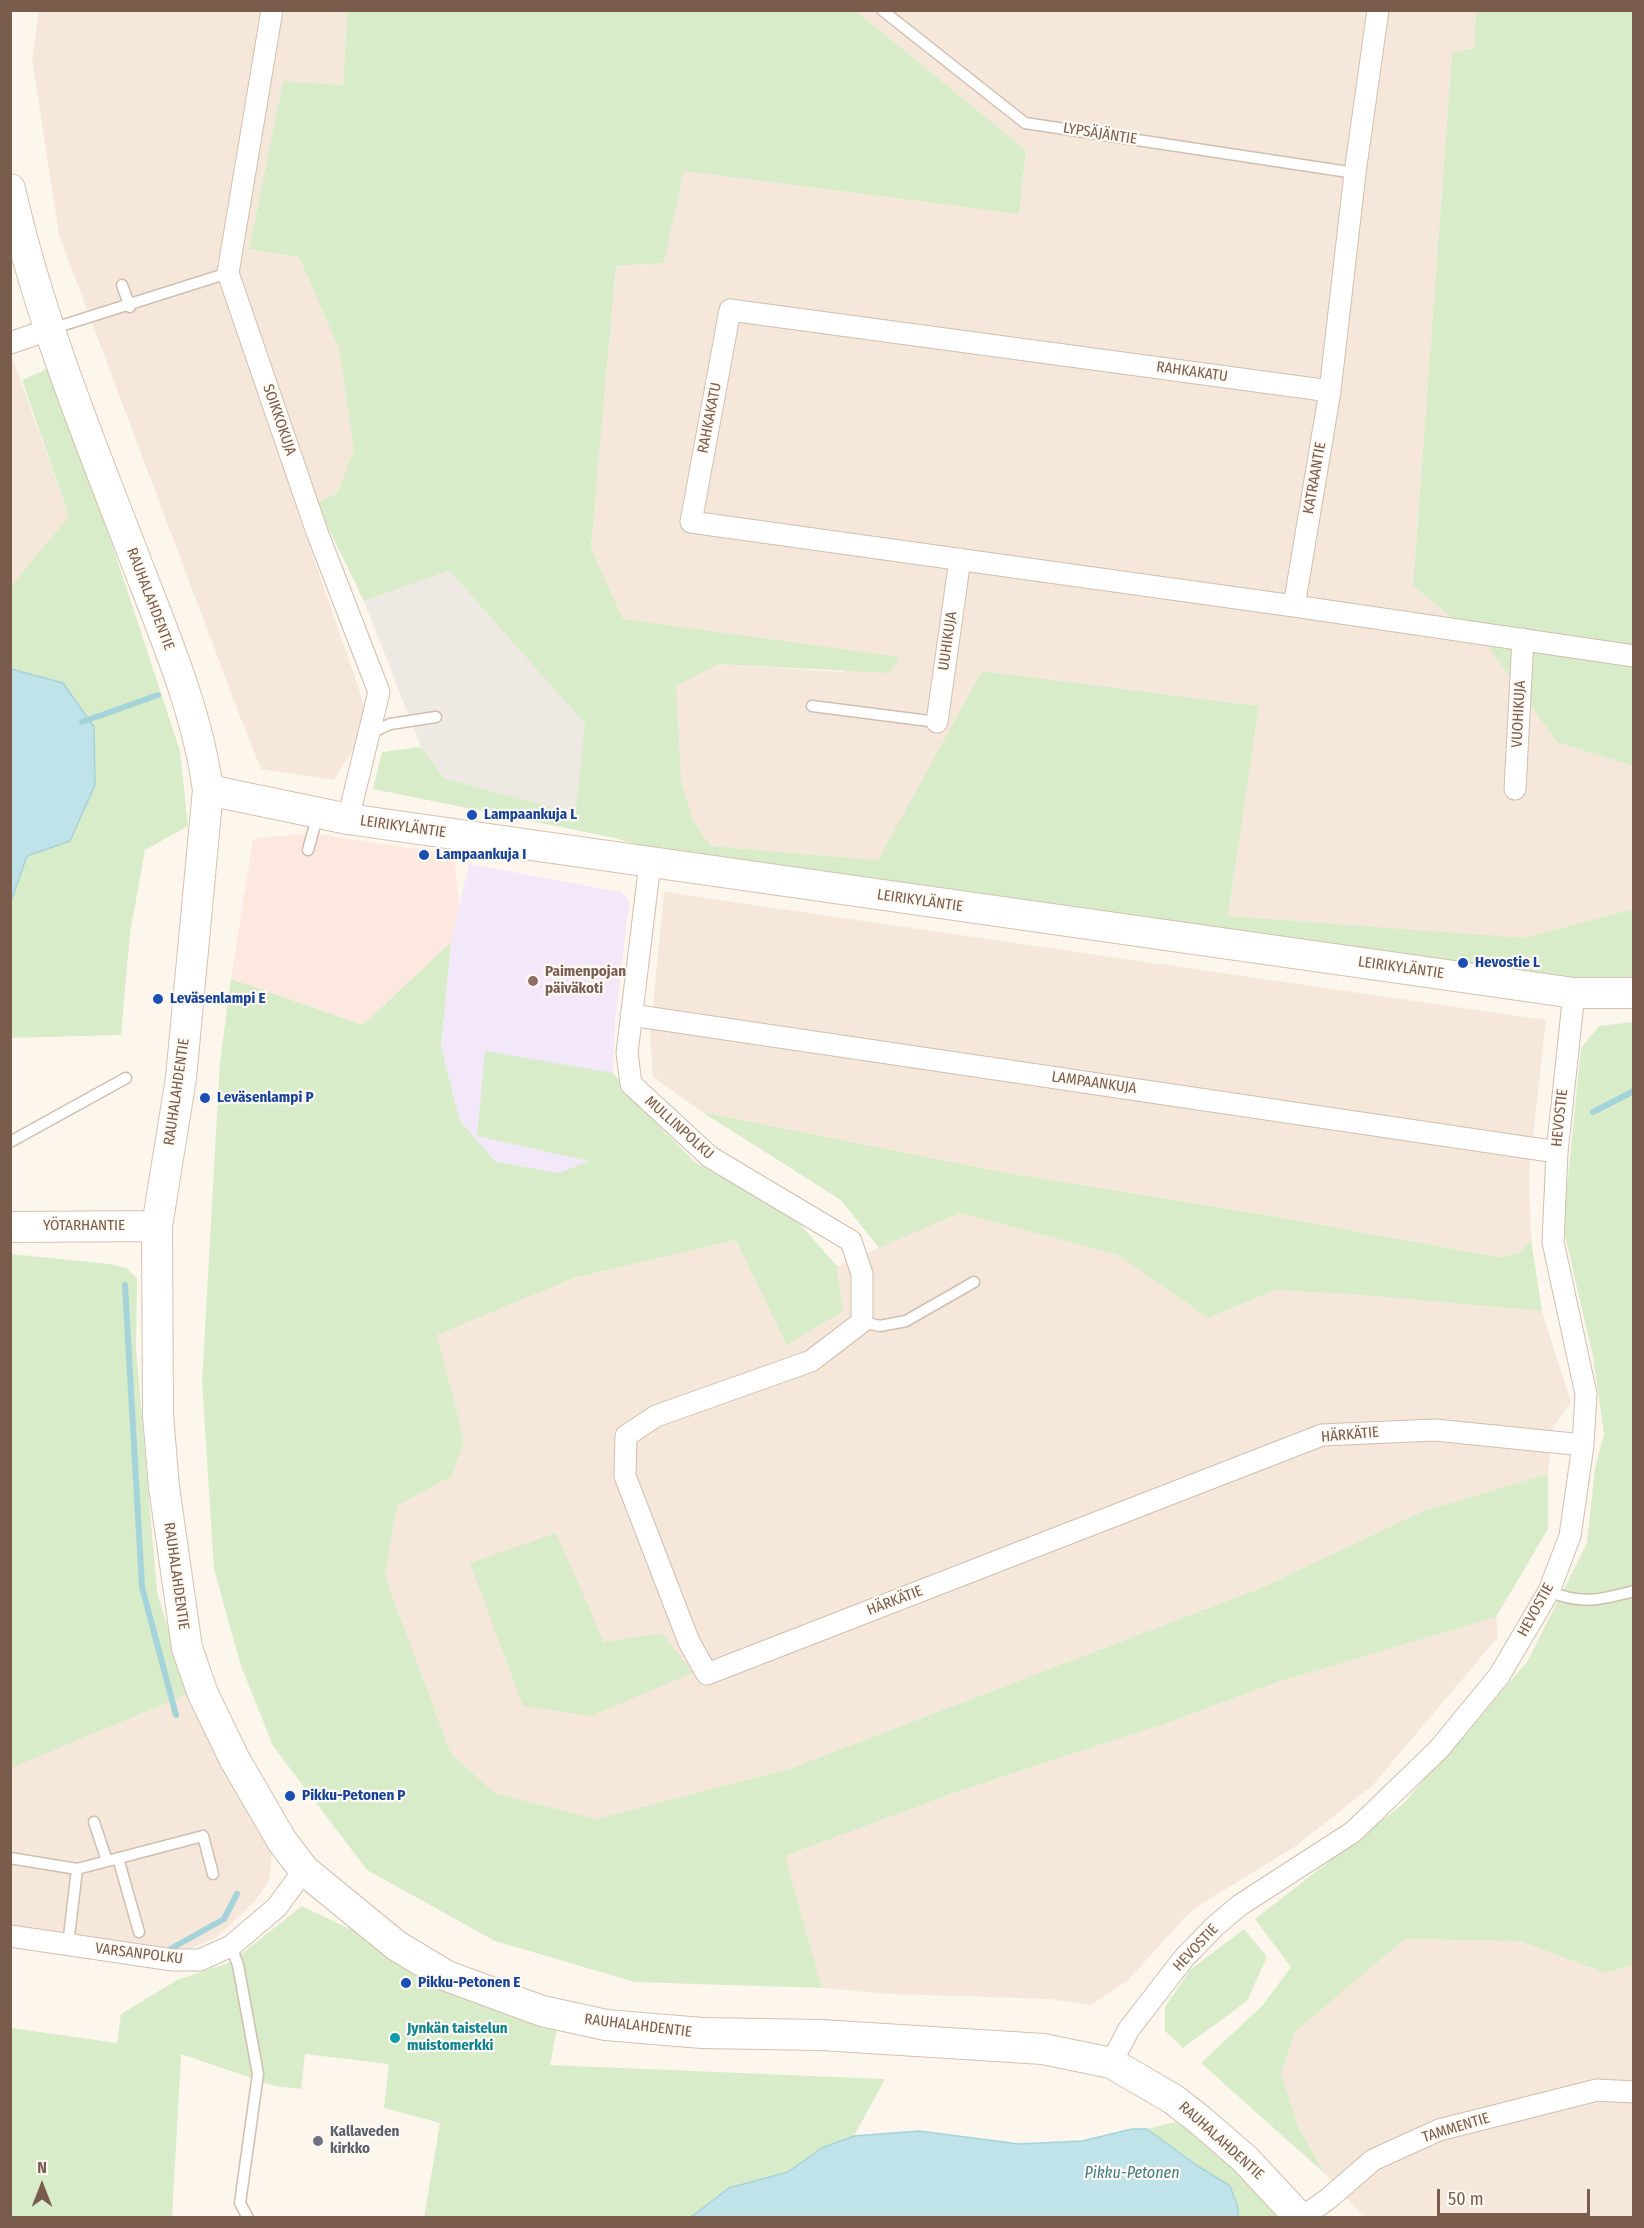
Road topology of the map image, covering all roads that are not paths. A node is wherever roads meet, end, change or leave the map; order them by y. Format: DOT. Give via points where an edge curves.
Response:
graph roads {
  1 [pos="272,10"];
  2 [pos="882,10"];
  3 [pos="1378,10"];
  4 [pos="1355,173"];
  5 [pos="10,189"];
  6 [pos="228,273"];
  7 [pos="122,285"];
  8 [pos="129,306"];
  9 [pos="51,329"];
  10 [pos="10,343"];
  11 [pos="1330,391"];
  12 [pos="960,559"];
  13 [pos="1294,606"];
  14 [pos="1523,639"];
  15 [pos="1634,656"];
  16 [pos="812,706"];
  17 [pos="436,717"];
  18 [pos="937,722"];
  19 [pos="369,734"];
  20 [pos="1515,789"];
  21 [pos="208,790"];
  22 [pos="318,814"];
  23 [pos="348,819"];
  24 [pos="308,850"];
  25 [pos="650,863"];
  26 [pos="1574,993"];
  27 [pos="1634,993"];
  28 [pos="631,1015"];
  29 [pos="126,1077"];
  30 [pos="10,1142"];
  31 [pos="1557,1152"];
  32 [pos="157,1226"];
  33 [pos="10,1227"];
  34 [pos="974,1282"];
  35 [pos="862,1322"];
  36 [pos="1584,1444"];
  37 [pos="1549,1591"];
  38 [pos="1634,1592"];
  39 [pos="94,1822"];
  40 [pos="10,1858"];
  41 [pos="118,1858"];
  42 [pos="107,1861"];
  43 [pos="77,1869"];
  44 [pos="304,1870"];
  45 [pos="213,1874"];
  46 [pos="139,1932"];
  47 [pos="10,1936"];
  48 [pos="68,1945"];
  49 [pos="231,1946"];
  50 [pos="1111,2063"];
  51 [pos="1634,2092"];
  52 [pos="248,2217"];
  53 [pos="1301,2217"];
  1 -- 6 [label="street, SOIKKOKUJA"];
  2 -- 4 [label="lane, LYPSÄJÄNTIE" via="1025,123"];
  3 -- 4 [label="street, KATRAANTIE"];
  4 -- 11 [label="street, KATRAANTIE"];
  5 -- 9 [label="main road, RAUHALAHDENTIE" via="36,294"];
  6 -- 8 [label="lane"];
  6 -- 19 [label="street, SOIKKOKUJA" via="317,532 379,692"];
  7 -- 8 [label="lane"];
  8 -- 9 [label="lane"];
  9 -- 10 [label="street"];
  9 -- 21 [label="main road, RAUHALAHDENTIE" via="178,671 204,756"];
  11 -- 12 [label="street, RAHKAKATU" via="730,310 691,522"];
  11 -- 13 [label="street, KATRAANTIE"];
  12 -- 13 [label="street, RAHKAKATU"];
  12 -- 18 [label="street, UUHIKUJA"];
  13 -- 14 [label="street"];
  14 -- 15 [label="street"];
  14 -- 20 [label="street, VUOHIKUJA"];
  16 -- 18 [label="lane"];
  17 -- 19 [label="lane" via="390,724"];
  19 -- 23 [label="street, SOIKKOKUJA"];
  21 -- 22 [label="main road, LEIRIKYLÄNTIE"];
  21 -- 32 [label="main road, RAUHALAHDENTIE" via="181,1078"];
  22 -- 23 [label="main road, LEIRIKYLÄNTIE"];
  22 -- 24 [label="lane"];
  23 -- 25 [label="main road, LEIRIKYLÄNTIE"];
  25 -- 26 [label="main road, LEIRIKYLÄNTIE"];
  25 -- 28 [label="street, MULLINPOLKU"];
  26 -- 27 [label="main road, LEIRIKYLÄNTIE"];
  26 -- 31 [label="street, HEVOSTIE"];
  28 -- 31 [label="street, LAMPAANKUJA"];
  28 -- 35 [label="street, MULLINPOLKU" via="627,1053 631,1084 710,1157 850,1242 862,1274"];
  29 -- 30 [label="lane"];
  31 -- 36 [label="street, HEVOSTIE" via="1553,1242 1586,1394"];
  32 -- 33 [label="main road, YÖTARHANTIE"];
  32 -- 44 [label="main road, RAUHALAHDENTIE" via="158,1415 165,1498 187,1648 203,1694 235,1760 282,1841"];
  34 -- 35 [label="lane" via="906,1321 880,1326"];
  35 -- 36 [label="street, HÄRKÄTIE" via="811,1361 656,1416 626,1436 625,1476 689,1642 707,1674 1322,1435 1435,1430"];
  36 -- 37 [label="street, HEVOSTIE" via="1570,1536"];
  37 -- 38 [label="lane" via="1570,1601 1601,1600"];
  37 -- 50 [label="street, HEVOSTIE" via="1499,1676 1439,1749 1353,1832 1240,1905 1214,1927 1184,1958 1129,2029"];
  39 -- 42 [label="lane"];
  40 -- 43 [label="lane"];
  41 -- 42 [label="lane"];
  41 -- 45 [label="lane" via="202,1836"];
  41 -- 46 [label="lane"];
  42 -- 43 [label="lane"];
  43 -- 48 [label="lane"];
  44 -- 49 [label="street, VARSANPOLKU" via="277,1907"];
  44 -- 50 [label="main road, RAUHALAHDENTIE" via="398,1946 447,1976 542,2011 606,2025 1043,2049"];
  47 -- 48 [label="street, VARSANPOLKU"];
  48 -- 49 [label="street, VARSANPOLKU" via="173,1960 200,1960"];
  49 -- 52 [label="lane" via="258,2074 240,2203"];
  50 -- 53 [label="main road, RAUHALAHDENTIE" via="1173,2099 1200,2120 1245,2159"];
  51 -- 53 [label="street, TAMMENTIE" via="1597,2090 1439,2130 1373,2160"];
}
